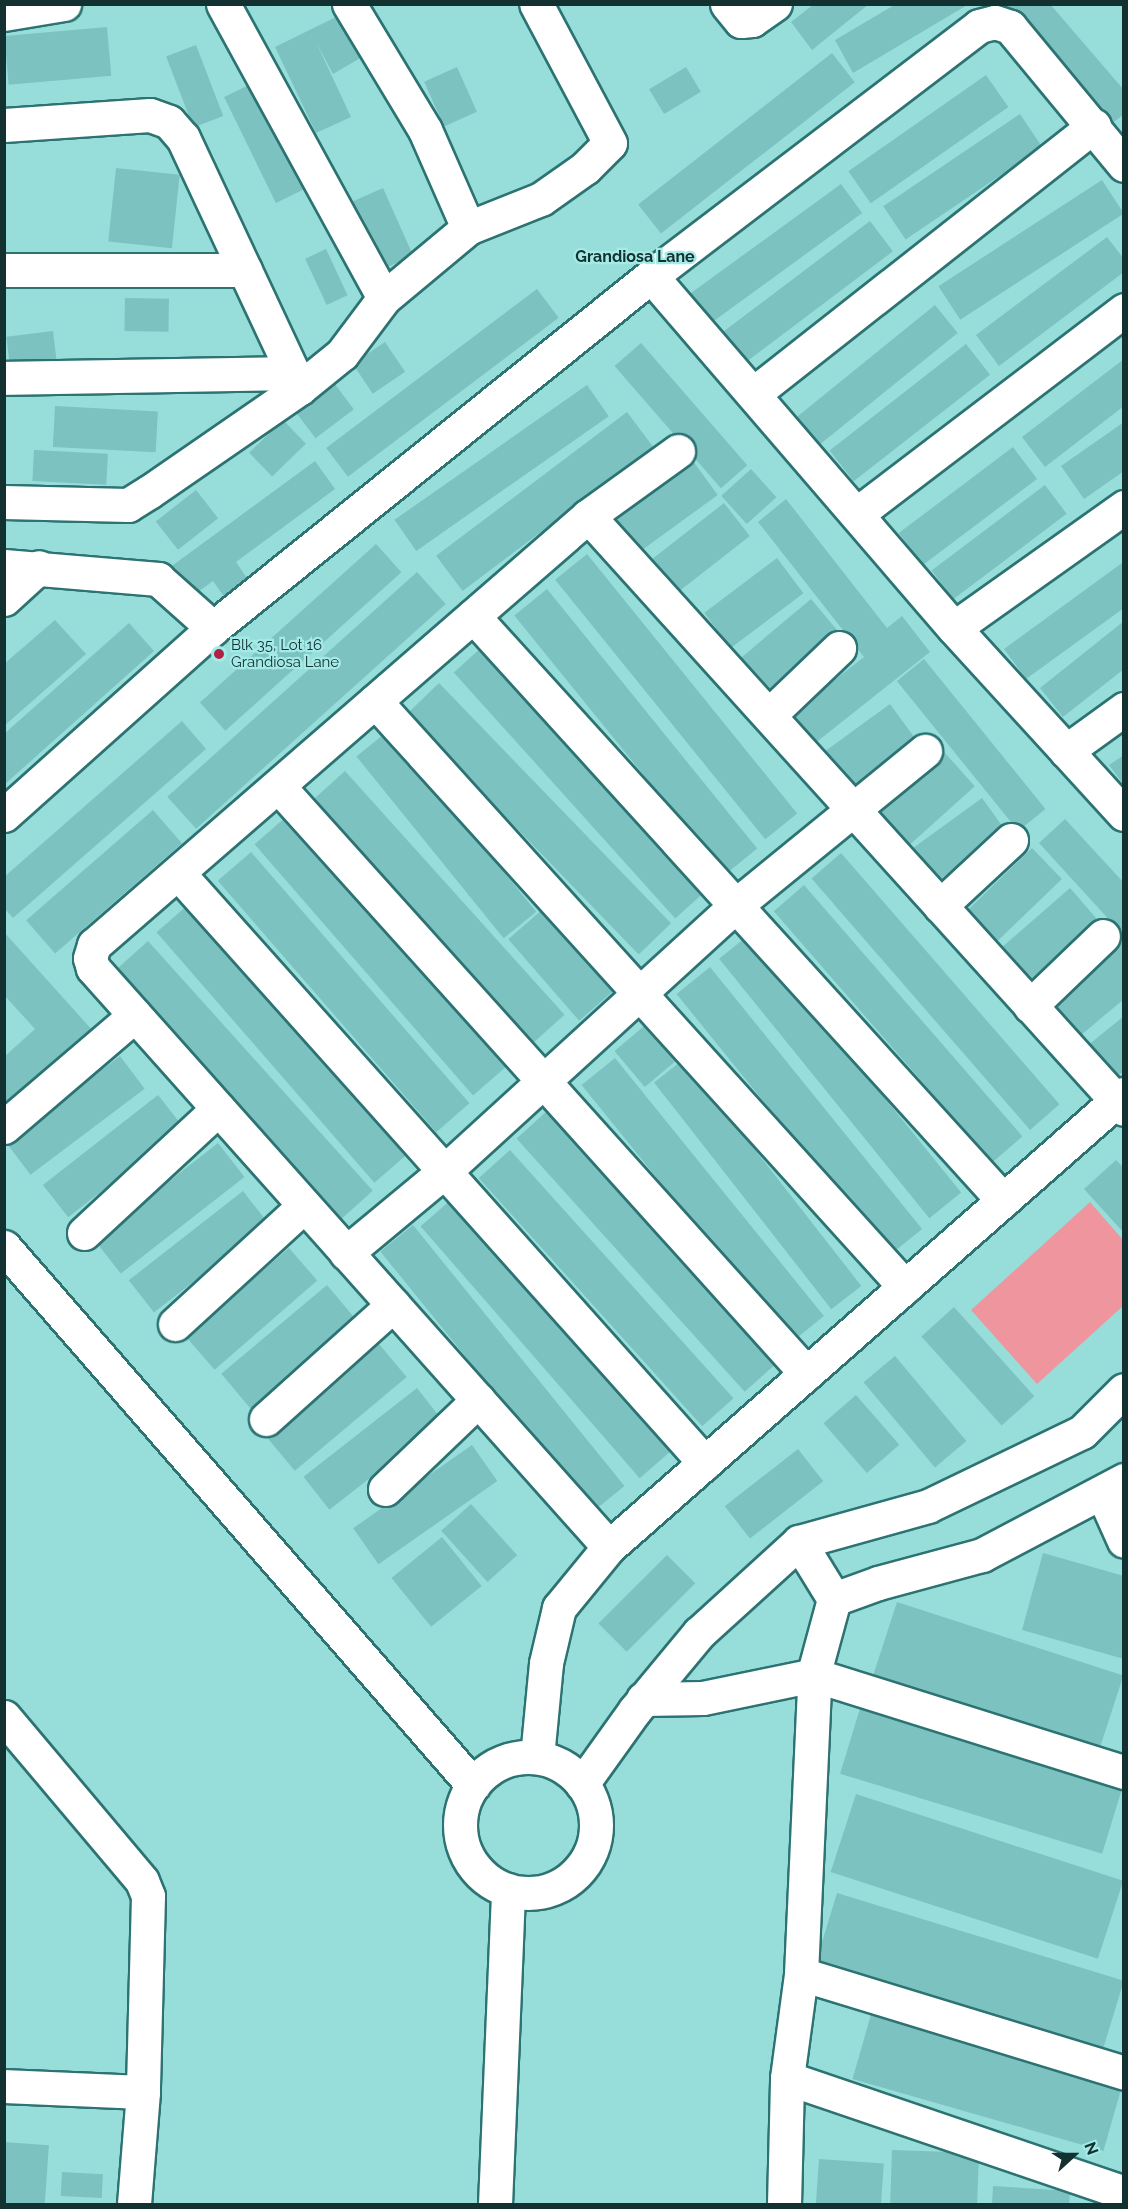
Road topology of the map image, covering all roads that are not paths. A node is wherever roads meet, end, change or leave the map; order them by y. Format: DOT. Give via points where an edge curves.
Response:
graph roads {
  1 [pos="64,4"];
  2 [pos="223,4"];
  3 [pos="349,4"];
  4 [pos="536,4"];
  5 [pos="727,4"];
  6 [pos="775,4"];
  7 [pos="4,14"];
  8 [pos="4,125"];
  9 [pos="1094,126"];
  10 [pos="1124,165"];
  11 [pos="468,228"];
  12 [pos="4,270"];
  13 [pos="245,270"];
  14 [pos="651,276"];
  15 [pos="384,298"];
  16 [pos="1124,310"];
  17 [pos="4,378"];
  18 [pos="297,380"];
  19 [pos="753,394"];
  20 [pos="678,451"];
  21 [pos="4,502"];
  22 [pos="1124,507"];
  23 [pos="858,513"];
  24 [pos="588,516"];
  25 [pos="4,566"];
  26 [pos="39,567"];
  27 [pos="4,599"];
  28 [pos="474,616"];
  29 [pos="213,628"];
  30 [pos="954,628"];
  31 [pos="839,648"];
  32 [pos="375,701"];
  33 [pos="1124,709"];
  34 [pos="769,715"];
  35 [pos="925,751"];
  36 [pos="1066,751"];
  37 [pos="278,786"];
  38 [pos="854,809"];
  39 [pos="1124,814"];
  40 [pos="4,815"];
  41 [pos="1011,840"];
  42 [pos="178,873"];
  43 [pos="736,905"];
  44 [pos="940,906"];
  45 [pos="1103,936"];
  46 [pos="639,994"];
  47 [pos="1030,1006"];
  48 [pos="135,1015"];
  49 [pos="542,1080"];
  50 [pos="1121,1101"];
  51 [pos="218,1109"];
  52 [pos="4,1127"];
  53 [pos="446,1170"];
  54 [pos="1003,1200"];
  55 [pos="304,1206"];
  56 [pos="84,1233"];
  57 [pos="4,1247"];
  58 [pos="346,1253"];
  59 [pos="905,1287"];
  60 [pos="393,1305"];
  61 [pos="175,1324"];
  62 [pos="806,1373"];
  63 [pos="1124,1390"];
  64 [pos="478,1400"];
  65 [pos="266,1419"];
  66 [pos="705,1463"];
  67 [pos="1113,1487"];
  68 [pos="385,1489"];
  69 [pos="1124,1541"];
  70 [pos="799,1542"];
  71 [pos="609,1547"];
  72 [pos="834,1599"];
  73 [pos="814,1675"];
  74 [pos="643,1699"];
  75 [pos="4,1717"];
  76 [pos="537,1757"];
  77 [pos="1124,1772"];
  78 [pos="582,1784"];
  79 [pos="473,1785"];
  80 [pos="508,1890"];
  81 [pos="801,1974"];
  82 [pos="1124,2073"];
  83 [pos="787,2078"];
  84 [pos="4,2086"];
  85 [pos="143,2092"];
  86 [pos="1124,2193"];
  87 [pos="134,2205"];
  88 [pos="495,2205"];
  89 [pos="784,2205"];
  1 -- 7 [label="street"];
  2 -- 15 [label="street"];
  3 -- 11 [label="street" via="425,130"];
  4 -- 11 [label="street" via="610,143 585,168 541,199"];
  5 -- 6 [label="street" via="741,21 752,20"];
  8 -- 13 [label="street" via="150,115 170,122 183,138"];
  9 -- 10 [label="street"];
  9 -- 14 [label="street" via="1010,27 995,22 979,26"];
  9 -- 19 [label="street"];
  11 -- 15 [label="street"];
  12 -- 13 [label="street"];
  13 -- 18 [label="street"];
  14 -- 19 [label="street"];
  14 -- 29 [label="street"];
  15 -- 18 [label="street" via="342,354"];
  16 -- 23 [label="street"];
  17 -- 18 [label="street"];
  18 -- 21 [label="street" via="128,505"];
  19 -- 23 [label="street"];
  20 -- 24 [label="street"];
  22 -- 30 [label="street"];
  23 -- 30 [label="street"];
  24 -- 28 [label="street"];
  24 -- 34 [label="street"];
  25 -- 26 [label="street"];
  26 -- 27 [label="street"];
  26 -- 29 [label="street" via="158,579"];
  28 -- 32 [label="street"];
  28 -- 43 [label="street"];
  29 -- 40 [label="street"];
  30 -- 36 [label="street"];
  31 -- 34 [label="street"];
  32 -- 37 [label="street"];
  32 -- 46 [label="street"];
  33 -- 36 [label="street"];
  34 -- 38 [label="street"];
  35 -- 38 [label="street"];
  36 -- 39 [label="street"];
  37 -- 42 [label="street"];
  37 -- 49 [label="street"];
  38 -- 43 [label="street"];
  38 -- 44 [label="street"];
  41 -- 44 [label="street"];
  42 -- 48 [label="street" via="94,945 90,958 93,968"];
  42 -- 53 [label="street"];
  43 -- 46 [label="street"];
  43 -- 54 [label="street"];
  44 -- 47 [label="street"];
  45 -- 47 [label="street"];
  46 -- 49 [label="street"];
  46 -- 59 [label="street"];
  47 -- 50 [label="street"];
  48 -- 51 [label="street"];
  48 -- 52 [label="street"];
  49 -- 53 [label="street"];
  49 -- 62 [label="street"];
  50 -- 54 [label="street"];
  51 -- 55 [label="street"];
  51 -- 56 [label="street"];
  53 -- 58 [label="street"];
  53 -- 66 [label="street"];
  54 -- 59 [label="street"];
  55 -- 58 [label="street"];
  55 -- 61 [label="street"];
  57 -- 79 [label="street"];
  58 -- 60 [label="street"];
  59 -- 62 [label="street"];
  60 -- 64 [label="street"];
  60 -- 65 [label="street"];
  62 -- 66 [label="street"];
  63 -- 70 [label="street" via="1082,1432 928,1506"];
  64 -- 68 [label="street"];
  64 -- 71 [label="street"];
  66 -- 71 [label="street"];
  67 -- 69 [label="street"];
  67 -- 72 [label="street" via="982,1556 878,1583"];
  70 -- 72 [label="street"];
  70 -- 74 [label="street" via="699,1633"];
  71 -- 76 [label="street" via="559,1608 546,1663"];
  72 -- 73 [label="street"];
  73 -- 74 [label="street" via="703,1698"];
  73 -- 77 [label="street"];
  73 -- 81 [label="street"];
  74 -- 78 [label="street"];
  75 -- 85 [label="street" via="142,1881 147,1896"];
  76 -- 78 [label="street" via="570,1771"];
  76 -- 79 [label="street" via="501,1762"];
  78 -- 80 [label="street" via="592,1803 596,1824 593,1845 584,1865 569,1880 550,1890 529,1894"];
  79 -- 80 [label="street" via="460,1819 461,1837 477,1871"];
  80 -- 88 [label="street"];
  81 -- 82 [label="street"];
  81 -- 83 [label="street"];
  83 -- 86 [label="street"];
  83 -- 89 [label="street"];
  84 -- 85 [label="street"];
  85 -- 87 [label="street"];
}
